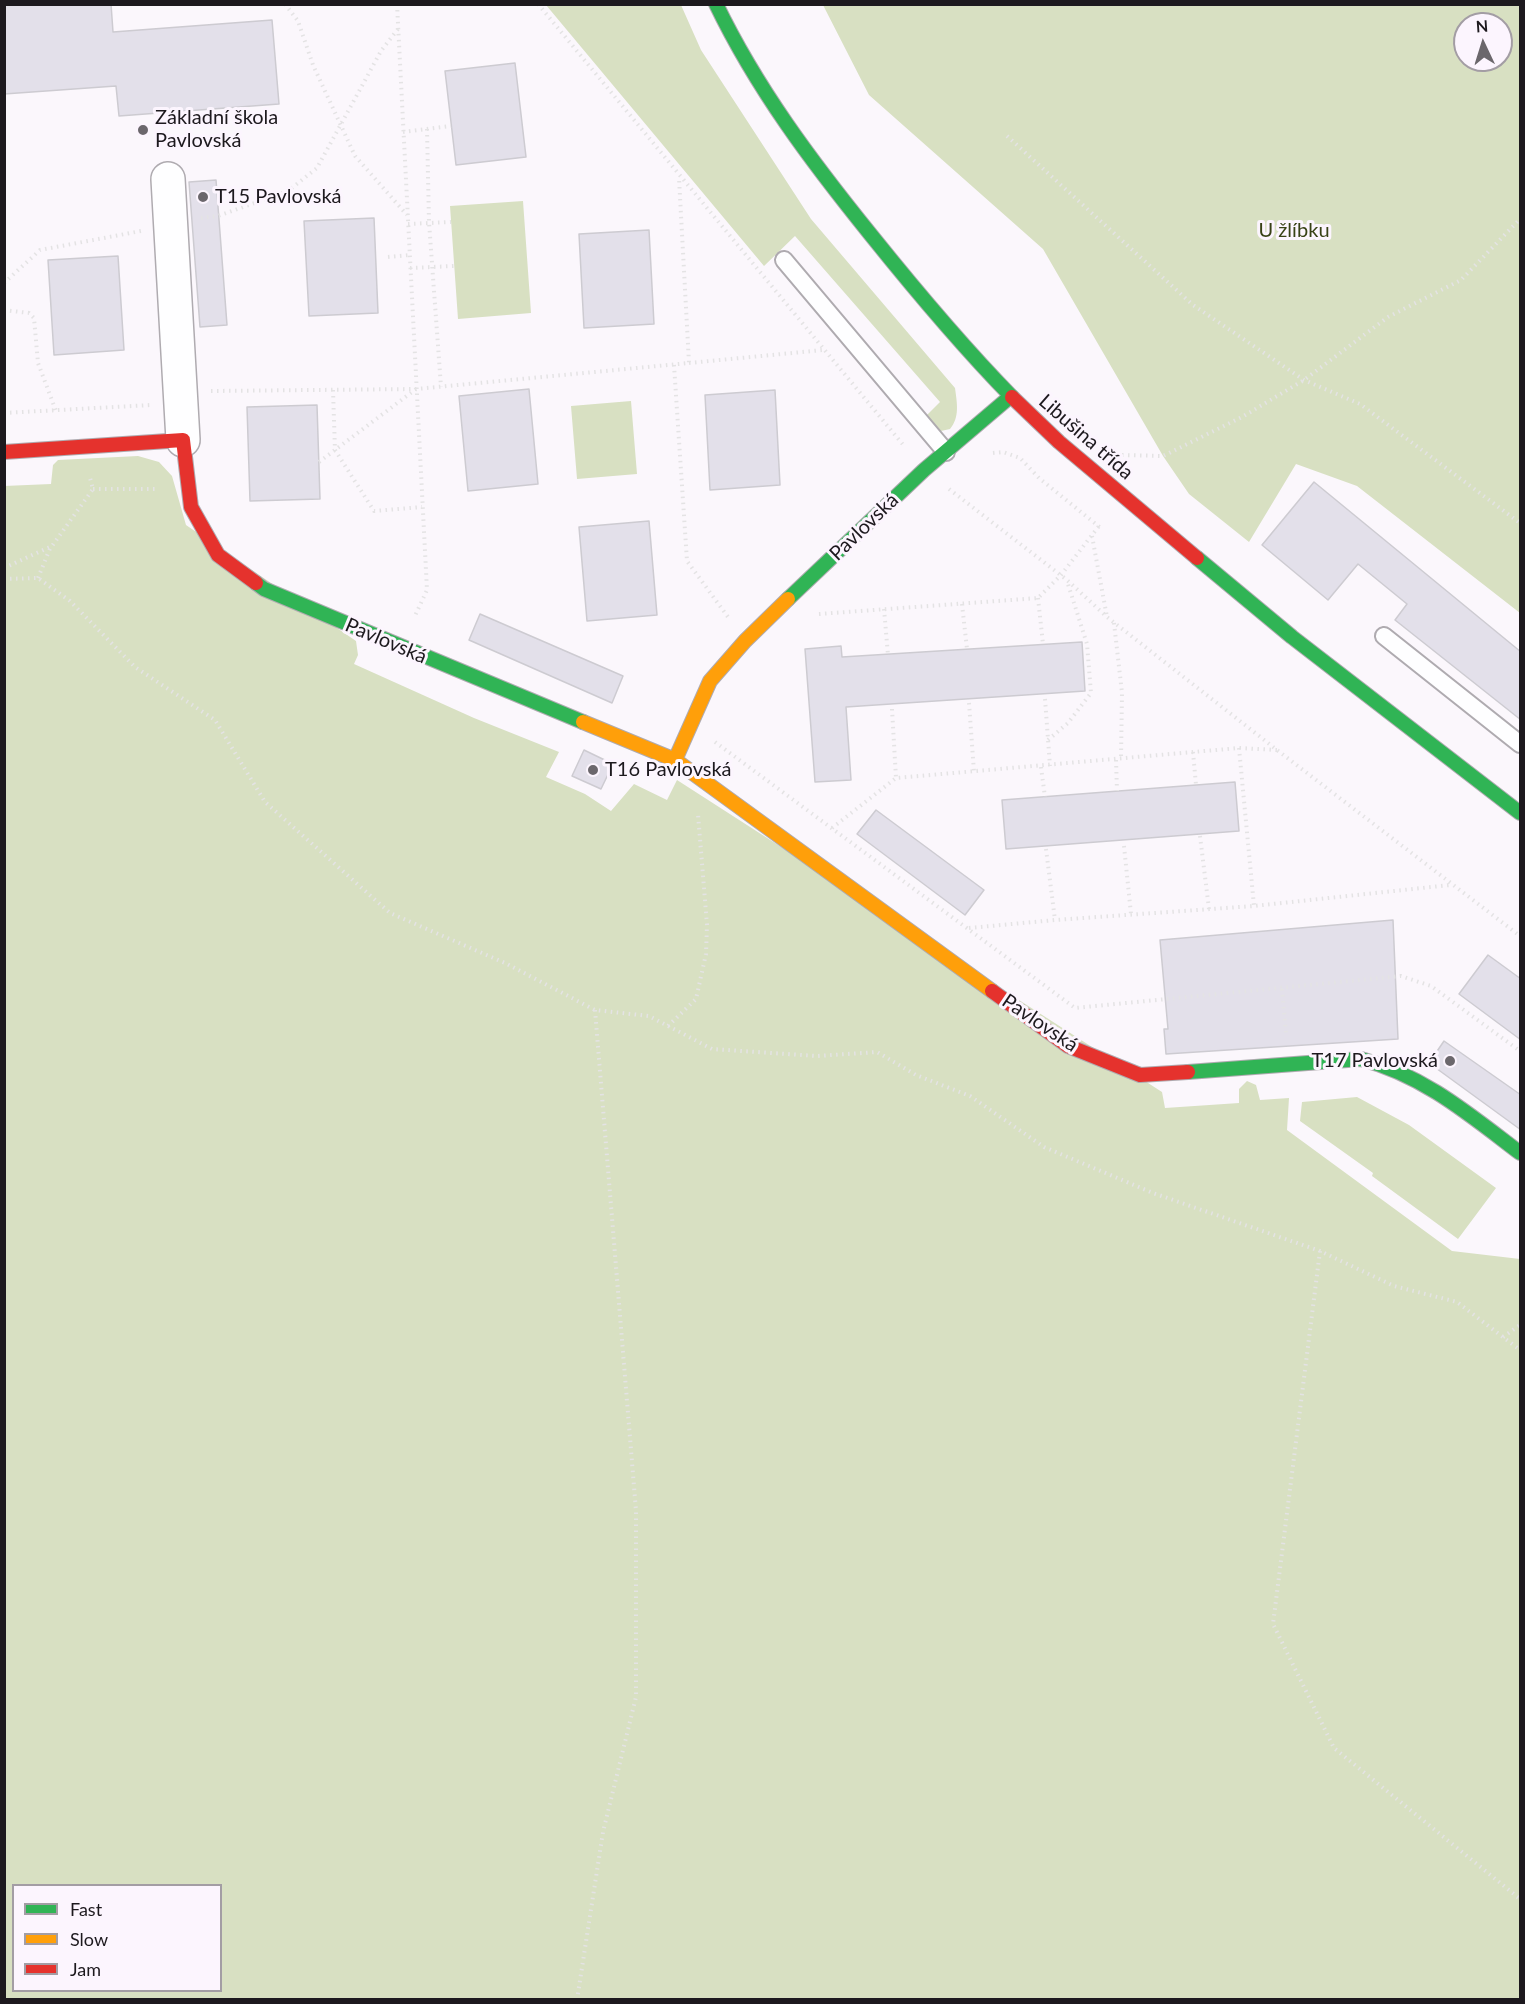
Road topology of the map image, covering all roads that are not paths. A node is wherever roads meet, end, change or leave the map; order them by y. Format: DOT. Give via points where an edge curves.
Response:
graph roads {
  1 [pos="716,4"];
  2 [pos="168,179"];
  3 [pos="783,260"];
  4 [pos="1011,396"];
  5 [pos="183,440"];
  6 [pos="4,452"];
  7 [pos="946,452"];
  8 [pos="1384,636"];
  9 [pos="1521,744"];
  10 [pos="675,760"];
  11 [pos="1521,813"];
  12 [pos="1521,1153"];
  1 -- 4 [label="street, Libušina třída" via="735,43 806,155 944,326"];
  2 -- 5 [label="street, Pavlovská" via="170,396"];
  3 -- 7 [label="lane"];
  4 -- 7 [label="street, Pavlovská"];
  4 -- 11 [label="street, Libušina třída" via="1292,638"];
  5 -- 6 [label="street"];
  5 -- 10 [label="street, Pavlovská" via="191,507 218,555 264,590"];
  7 -- 10 [label="street, Pavlovská" via="745,641 710,681"];
  8 -- 9 [label="lane"];
  10 -- 12 [label="street, Pavlovská" via="1068,1046 1140,1075 1361,1059 1381,1063 1438,1090"];
}
